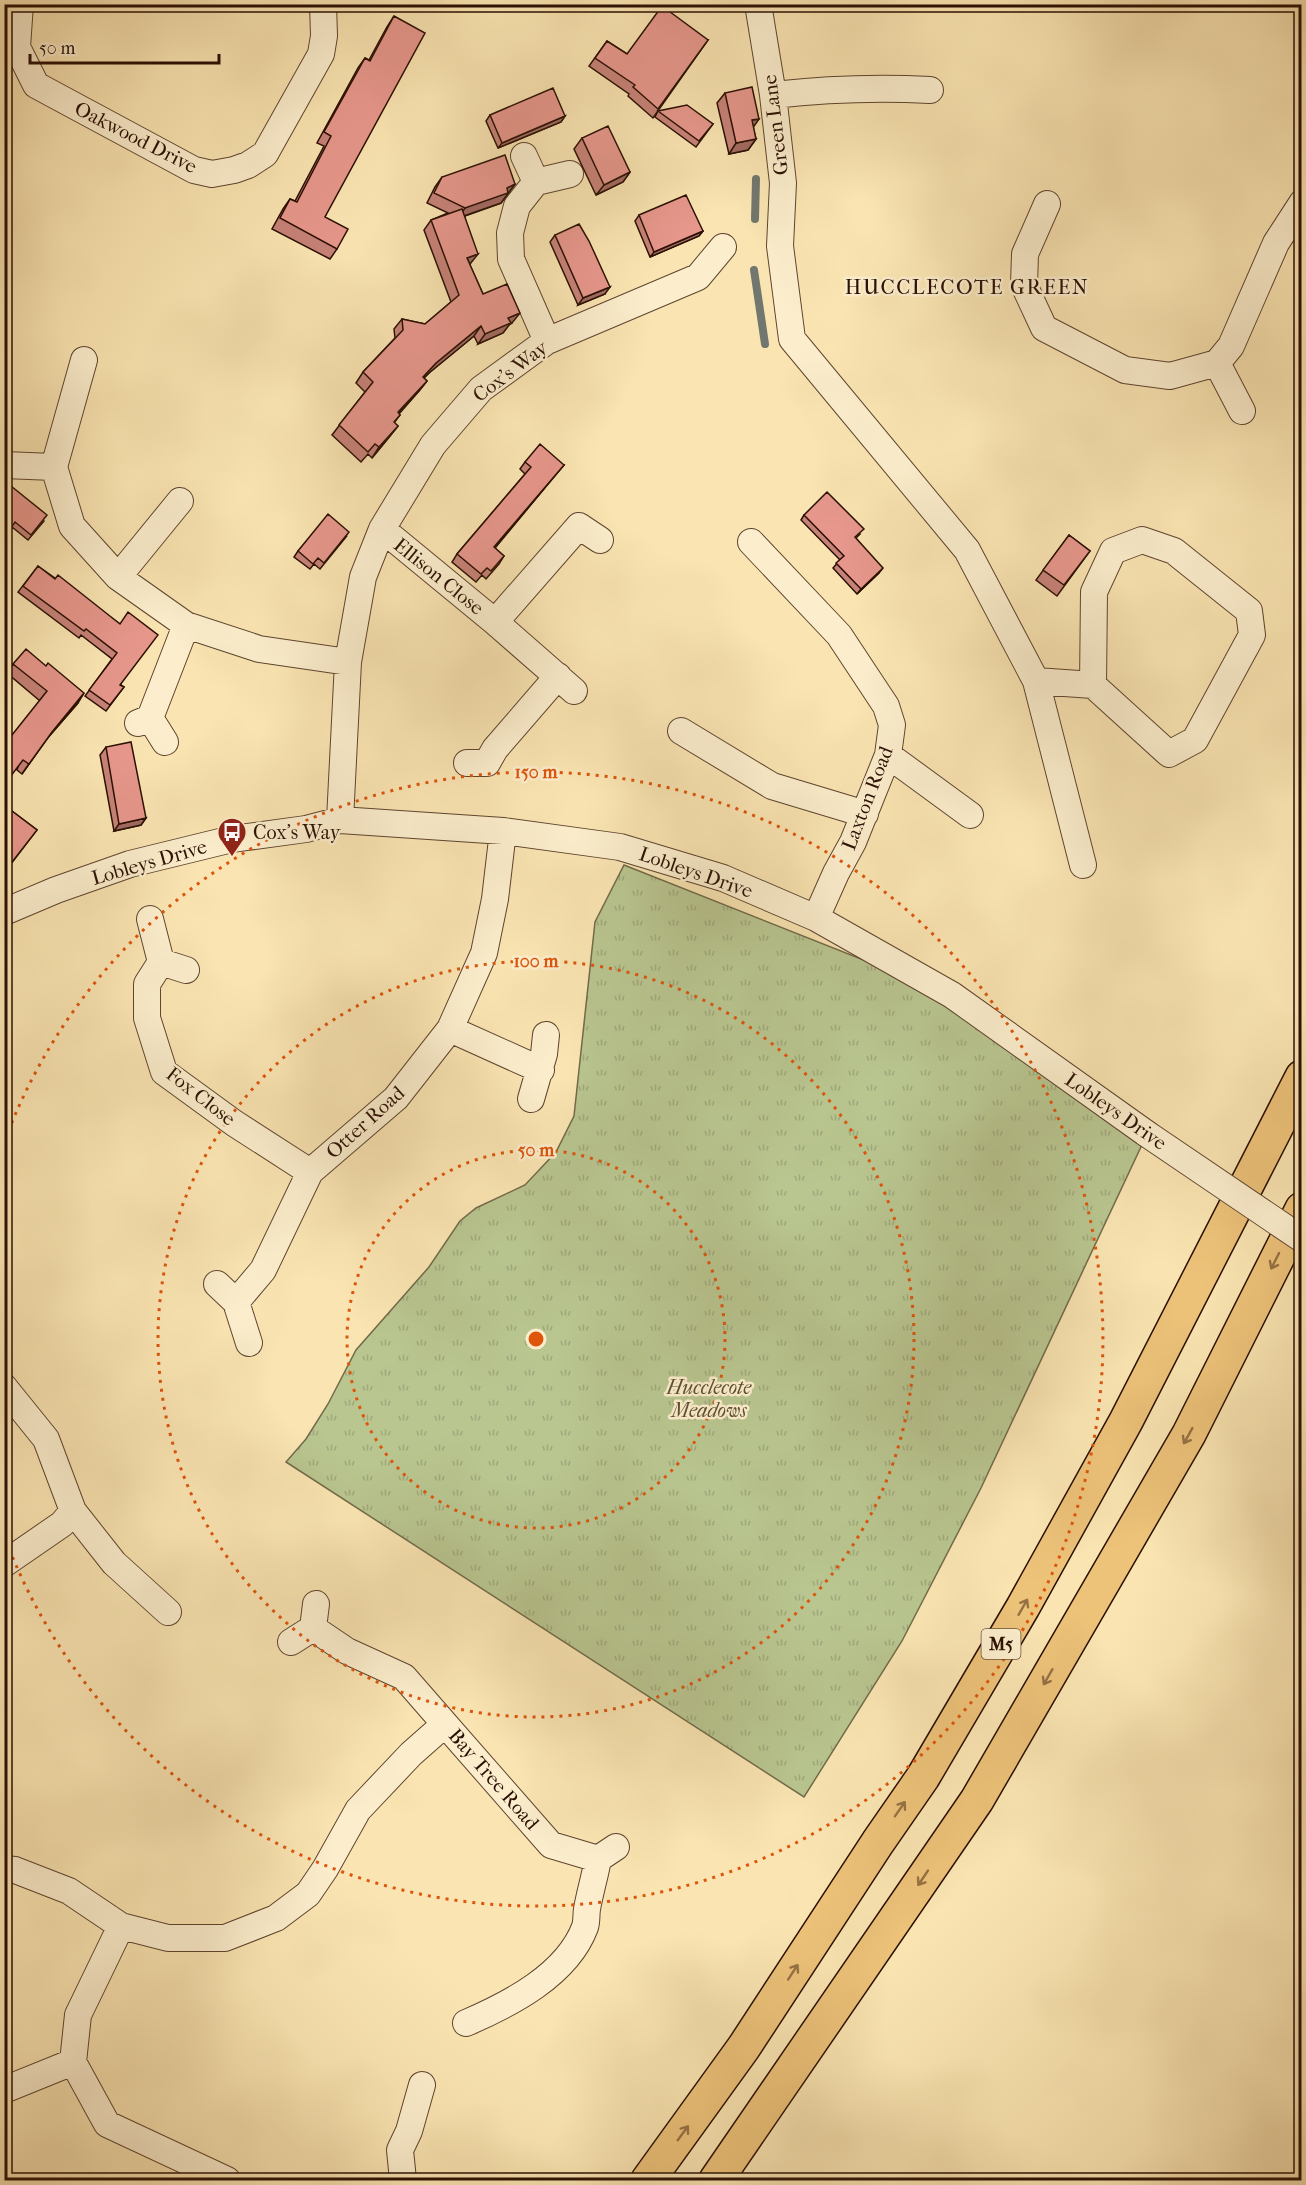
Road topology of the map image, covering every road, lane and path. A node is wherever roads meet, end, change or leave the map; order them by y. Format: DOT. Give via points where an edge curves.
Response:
graph roads {
  1 [pos="21,4"];
  2 [pos="323,4"];
  3 [pos="758,4"];
  4 [pos="11,49"];
  5 [pos="930,90"];
  6 [pos="773,95"];
  7 [pos="524,156"];
  8 [pos="570,174"];
  9 [pos="536,182"];
  10 [pos="1302,203"];
  11 [pos="1047,204"];
  12 [pos="723,247"];
  13 [pos="547,341"];
  14 [pos="84,360"];
  15 [pos="1217,363"];
  16 [pos="1242,411"];
  17 [pos="4,465"];
  18 [pos="54,467"];
  19 [pos="180,501"];
  20 [pos="382,530"];
  21 [pos="600,540"];
  22 [pos="751,542"];
  23 [pos="118,577"];
  24 [pos="495,622"];
  25 [pos="186,625"];
  26 [pos="348,662"];
  27 [pos="1036,681"];
  28 [pos="1093,686"];
  29 [pos="681,731"];
  30 [pos="165,742"];
  31 [pos="888,755"];
  32 [pos="466,763"];
  33 [pos="865,814"];
  34 [pos="970,815"];
  35 [pos="340,820"];
  36 [pos="503,831"];
  37 [pos="1083,865"];
  38 [pos="4,912"];
  39 [pos="816,918"];
  40 [pos="150,919"];
  41 [pos="161,962"];
  42 [pos="186,970"];
  43 [pos="450,1029"];
  44 [pos="546,1035"];
  45 [pos="541,1070"];
  46 [pos="1302,1077"];
  47 [pos="531,1099"];
  48 [pos="310,1172"];
  49 [pos="1302,1209"];
  50 [pos="1302,1239"];
  51 [pos="217,1284"];
  52 [pos="236,1302"];
  53 [pos="249,1343"];
  54 [pos="4,1387"];
  55 [pos="73,1511"];
  56 [pos="4,1564"];
  57 [pos="168,1612"];
  58 [pos="291,1642"];
  59 [pos="445,1724"];
  60 [pos="4,1869"];
  61 [pos="121,1926"];
  62 [pos="466,2023"];
  63 [pos="74,2062"];
  64 [pos="422,2085"];
  65 [pos="4,2090"];
  66 [pos="227,2181"];
  67 [pos="403,2181"];
  68 [pos="648,2181"];
  69 [pos="716,2181"];
  1 -- 4 [label="street, Oakwood Drive"];
  2 -- 4 [label="street, Oakwood Drive" via="321,54 265,154 248,165 212,174 194,170 36,85"];
  3 -- 6 [label="street, Green Lane"];
  5 -- 6 [label="street" via="882,87"];
  6 -- 27 [label="street, Green Lane" via="783,183 780,246 792,339 967,550"];
  7 -- 9 [label="street"];
  8 -- 9 [label="street"];
  9 -- 13 [label="street" via="517,206 510,233 511,259"];
  10 -- 15 [label="street" via="1276,243 1231,346"];
  11 -- 15 [label="street" via="1025,254 1024,285 1044,328 1125,370 1170,375"];
  12 -- 13 [label="street, Cox's Way" via="701,283"];
  13 -- 20 [label="street, Cox's Way" via="481,389 457,416 433,445"];
  14 -- 18 [label="street"];
  15 -- 16 [label="street"];
  17 -- 18 [label="street"];
  18 -- 23 [label="street" via="72,526"];
  19 -- 23 [label="street"];
  20 -- 24 [label="street, Ellison Close"];
  20 -- 26 [label="street, Cox's Way" via="363,577"];
  21 -- 24 [label="street, Ellison Close" via="573,519"];
  22 -- 31 [label="street, Laxton Road" via="839,635 886,706 892,725"];
  23 -- 25 [label="street"];
  24 -- 32 [label="street, Ellison Close" via="566,683 495,748 487,763"];
  25 -- 26 [label="street" via="260,649"];
  25 -- 30 [label="street" via="144,721"];
  26 -- 35 [label="street, Cox's Way"];
  27 -- 28 [label="street"];
  27 -- 37 [label="street, Green Lane"];
  28 -- 28 [label="street" via="1169,754 1195,740 1252,635 1249,611 1174,551 1142,540 1113,551 1094,592"];
  29 -- 33 [label="street" via="772,786"];
  31 -- 33 [label="street, Laxton Road"];
  31 -- 34 [label="street"];
  33 -- 39 [label="street, Laxton Road"];
  35 -- 36 [label="street, Lobleys Drive"];
  35 -- 38 [label="street, Lobleys Drive" via="232,839 130,864"];
  36 -- 39 [label="street, Lobleys Drive" via="620,847 723,878"];
  36 -- 43 [label="street, Otter Road" via="484,952"];
  39 -- 50 [label="street, Lobleys Drive, bridge" via="952,994"];
  40 -- 41 [label="street"];
  41 -- 42 [label="street"];
  41 -- 48 [label="street, Fox Close" via="147,984 147,1018 164,1072"];
  43 -- 45 [label="street"];
  43 -- 48 [label="street, Otter Road" via="396,1098"];
  44 -- 45 [label="street"];
  45 -- 47 [label="street"];
  68 -- 46 [label="highway, M5, one-way" via="744,2047 923,1777 1126,1421"];
  48 -- 52 [label="street, Otter Road" via="263,1270"];
  49 -- 69 [label="highway, one-way" via="1189,1434 976,1800"];
  51 -- 52 [label="street"];
  52 -- 53 [label="street"];
  54 -- 55 [label="street" via="46,1439"];
  55 -- 56 [label="street" via="62,1524"];
  55 -- 57 [label="street" via="114,1563"];
  58 -- 59 [label="street" via="315,1616 347,1651 404,1677"];
  59 -- 61 [label="street, Bay Tree Road" via="358,1810 308,1894 276,1918 225,1938 168,1938"];
  59 -- 62 [label="street, Bay Tree Road" via="551,1845 607,1853 587,1908 586,1924 571,1953 523,1995"];
  60 -- 61 [label="street, Bay Tree Road" via="69,1891"];
  61 -- 63 [label="street" via="78,2015"];
  63 -- 65 [label="street"];
  63 -- 66 [label="street" via="107,2124"];
  64 -- 67 [label="street" via="400,2150"];
}
